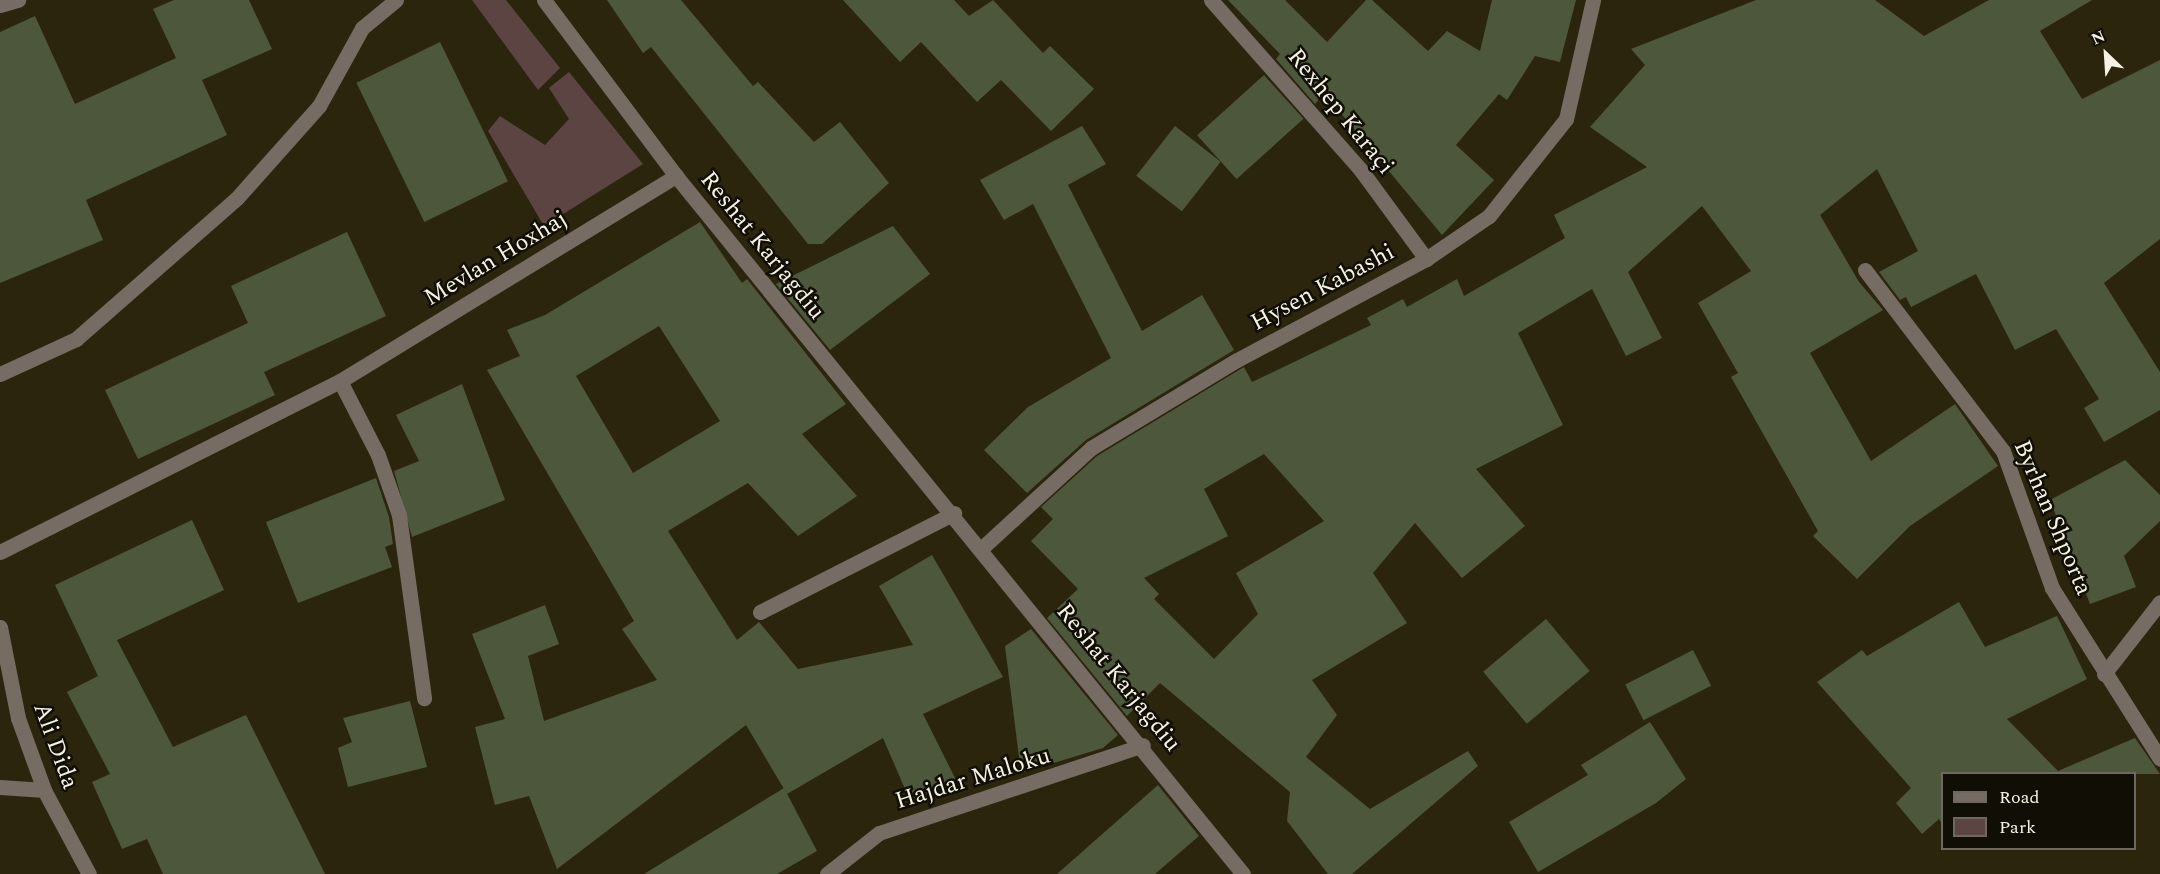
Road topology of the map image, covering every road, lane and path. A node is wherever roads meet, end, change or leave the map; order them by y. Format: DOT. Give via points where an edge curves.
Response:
graph roads {
  1 [pos="18,0"];
  2 [pos="396,0"];
  3 [pos="544,0"];
  4 [pos="1212,0"];
  5 [pos="1593,0"];
  6 [pos="0,5"];
  7 [pos="676,176"];
  8 [pos="1426,259"];
  9 [pos="1865,270"];
  10 [pos="0,374"];
  11 [pos="340,381"];
  12 [pos="954,513"];
  13 [pos="983,547"];
  14 [pos="0,552"];
  15 [pos="2160,602"];
  16 [pos="760,612"];
  17 [pos="0,627"];
  18 [pos="2104,674"];
  19 [pos="424,698"];
  20 [pos="1143,745"];
  21 [pos="2160,759"];
  22 [pos="0,786"];
  23 [pos="44,790"];
  24 [pos="89,874"];
  25 [pos="827,874"];
  26 [pos="1243,874"];
  1 -- 6 [label="street"];
  2 -- 10 [label="street" via="362,27 319,106 236,199 76,339"];
  3 -- 7 [label="street, Reshat Karjagdiu"];
  4 -- 8 [label="street, Rexhep Karaçi" via="1360,170"];
  5 -- 8 [label="street, Hysen Kabashi" via="1566,119 1489,216"];
  7 -- 11 [label="street, Mevlan Hoxhaj"];
  7 -- 12 [label="street, Reshat Karjagdiu"];
  8 -- 13 [label="street, Hysen Kabashi" via="1237,360 1091,448"];
  9 -- 18 [label="street, Byrhan Shporta" via="2002,451 2052,588"];
  11 -- 14 [label="street, Mevlan Hoxhaj"];
  11 -- 19 [label="street" via="378,455 399,515"];
  12 -- 13 [label="street, Reshat Karjagdiu"];
  12 -- 16 [label="street"];
  13 -- 20 [label="street, Reshat Karjagdiu"];
  15 -- 18 [label="street"];
  17 -- 23 [label="street, Ali Dida" via="18,718"];
  18 -- 21 [label="street, Byrhan Shporta"];
  20 -- 25 [label="street, Hajdar Maloku" via="1038,784 939,810 879,832"];
  20 -- 26 [label="street, Reshat Karjagdiu"];
  22 -- 23 [label="street"];
  23 -- 24 [label="street, Ali Dida"];
}
